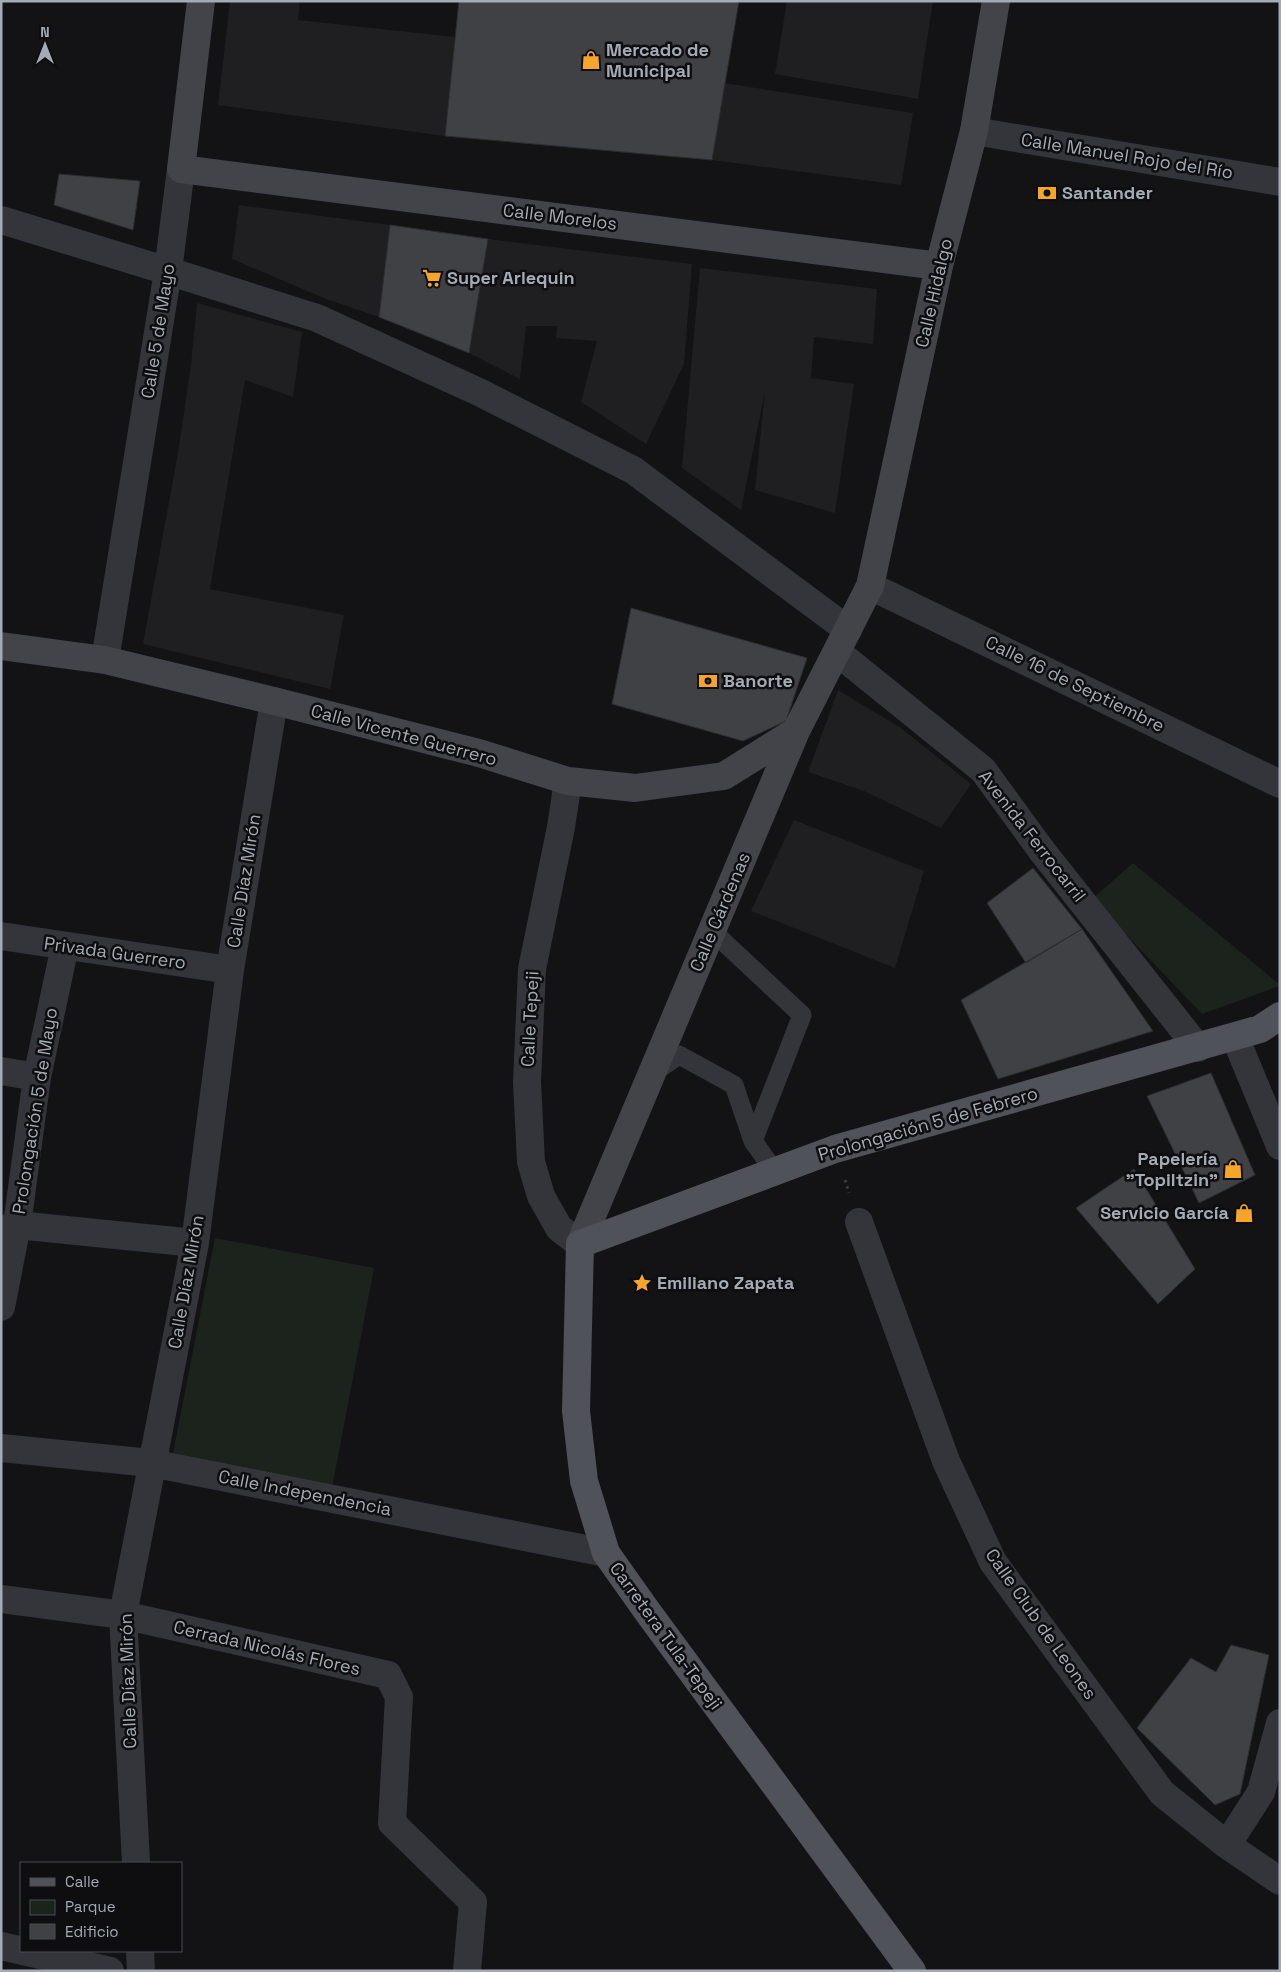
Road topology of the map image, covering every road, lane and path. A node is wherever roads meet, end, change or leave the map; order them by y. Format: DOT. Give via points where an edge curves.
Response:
graph roads {
  1 [pos="202,1"];
  2 [pos="996,1"];
  3 [pos="974,131"];
  4 [pos="181,169"];
  5 [pos="1280,182"];
  6 [pos="1,220"];
  7 [pos="939,266"];
  8 [pos="168,271"];
  9 [pos="870,586"];
  10 [pos="842,641"];
  11 [pos="1,646"];
  12 [pos="105,660"];
  13 [pos="274,700"];
  14 [pos="796,731"];
  15 [pos="568,781"];
  16 [pos="1280,784"];
  17 [pos="712,931"];
  18 [pos="1,936"];
  19 [pos="65,946"];
  20 [pos="230,970"];
  21 [pos="1280,1016"];
  22 [pos="1235,1037"];
  23 [pos="1198,1048"];
  24 [pos="1,1071"];
  25 [pos="652,1074"];
  26 [pos="37,1077"];
  27 [pos="753,1141"];
  28 [pos="1280,1146"];
  29 [pos="835,1149"];
  30 [pos="775,1172"];
  31 [pos="859,1222"];
  32 [pos="9,1227"];
  33 [pos="195,1243"];
  34 [pos="580,1244"];
  35 [pos="1,1307"];
  36 [pos="1,1448"];
  37 [pos="152,1463"];
  38 [pos="606,1553"];
  39 [pos="1,1599"];
  40 [pos="123,1615"];
  41 [pos="1280,1724"];
  42 [pos="1227,1844"];
  43 [pos="136,1862"];
  44 [pos="1280,1881"];
  45 [pos="1,1946"];
  46 [pos="20,1950"];
  47 [pos="27,1952"];
  48 [pos="140,1952"];
  49 [pos="110,1971"];
  50 [pos="141,1971"];
  51 [pos="466,1971"];
  52 [pos="912,1971"];
  1 -- 4 [label="main road, Calle 5 de Mayo"];
  2 -- 3 [label="main road, Calle Hidalgo"];
  3 -- 5 [label="street, Calle Manuel Rojo del Río"];
  3 -- 7 [label="main road, Calle Hidalgo"];
  4 -- 7 [label="main road, Calle Morelos"];
  4 -- 8 [label="street, Calle 5 de Mayo"];
  6 -- 8 [label="street, Avenida Ferrocarril"];
  7 -- 9 [label="main road, Calle Hidalgo"];
  8 -- 10 [label="street, Avenida Ferrocarril" via="316,318 481,393 632,470"];
  8 -- 12 [label="street, Calle 5 de Mayo"];
  9 -- 10 [label="main road, Calle Cárdenas"];
  9 -- 16 [label="street, Calle 16 de Septiembre"];
  10 -- 14 [label="main road, Calle Cárdenas"];
  10 -- 23 [label="street, Avenida Ferrocarril" via="983,770 1042,851"];
  11 -- 12 [label="main road, Calle Vicente Guerrero"];
  12 -- 13 [label="main road, Calle Vicente Guerrero"];
  13 -- 15 [label="main road, Calle Vicente Guerrero" via="479,753"];
  13 -- 20 [label="street, Calle Díaz Mirón"];
  14 -- 15 [label="main road, Calle Vicente Guerrero" via="724,776 635,788"];
  14 -- 17 [label="main road, Calle Cárdenas"];
  15 -- 34 [label="street, Calle Tepeji" via="532,969 527,1082 531,1162 541,1196 559,1228"];
  17 -- 25 [label="main road, Calle Cárdenas"];
  17 -- 27 [label="lane" via="802,1015"];
  18 -- 19 [label="street, Privada Guerrero"];
  19 -- 20 [label="street, Privada Guerrero"];
  19 -- 26 [label="street, Prolongación 5 de Mayo"];
  20 -- 33 [label="street, Calle Díaz Mirón"];
  21 -- 22 [label="main road, Prolongación 5 de Febrero" via="1260,1029"];
  22 -- 23 [label="main road, Prolongación 5 de Febrero"];
  22 -- 28 [label="street"];
  23 -- 29 [label="main road, Prolongación 5 de Febrero"];
  24 -- 26 [label="street"];
  25 -- 27 [label="lane" via="679,1055 734,1085"];
  25 -- 34 [label="main road, Calle Cárdenas"];
  26 -- 32 [label="street, Prolongación 5 de Mayo"];
  27 -- 30 [label="lane"];
  29 -- 30 [label="main road, Prolongación 5 de Febrero"];
  29 -- 31 [label="path"];
  30 -- 34 [label="main road, Prolongación 5 de Febrero"];
  31 -- 42 [label="street, Calle Club de Leones" via="946,1461 993,1562 1162,1793"];
  32 -- 33 [label="street"];
  32 -- 35 [label="street, Prolongación 5 de Mayo"];
  33 -- 37 [label="street, Calle Díaz Mirón"];
  34 -- 38 [label="main road, Carretera Tula-Tepeji" via="576,1411 584,1481"];
  36 -- 37 [label="street, Calle Independencia"];
  37 -- 38 [label="street, Calle Independencia"];
  37 -- 40 [label="street, Calle Díaz Mirón"];
  38 -- 52 [label="main road, Carretera Tula-Tepeji"];
  39 -- 40 [label="street"];
  40 -- 43 [label="street, Calle Díaz Mirón"];
  40 -- 51 [label="street, Cerrada Nicolás Flores" via="388,1675 398,1697 392,1823 473,1902"];
  41 -- 42 [label="street" via="1261,1792"];
  42 -- 44 [label="street, Calle Club de Leones"];
  45 -- 46 [label="street"];
  47 -- 49 [label="street"];
  48 -- 50 [label="street"];
}
